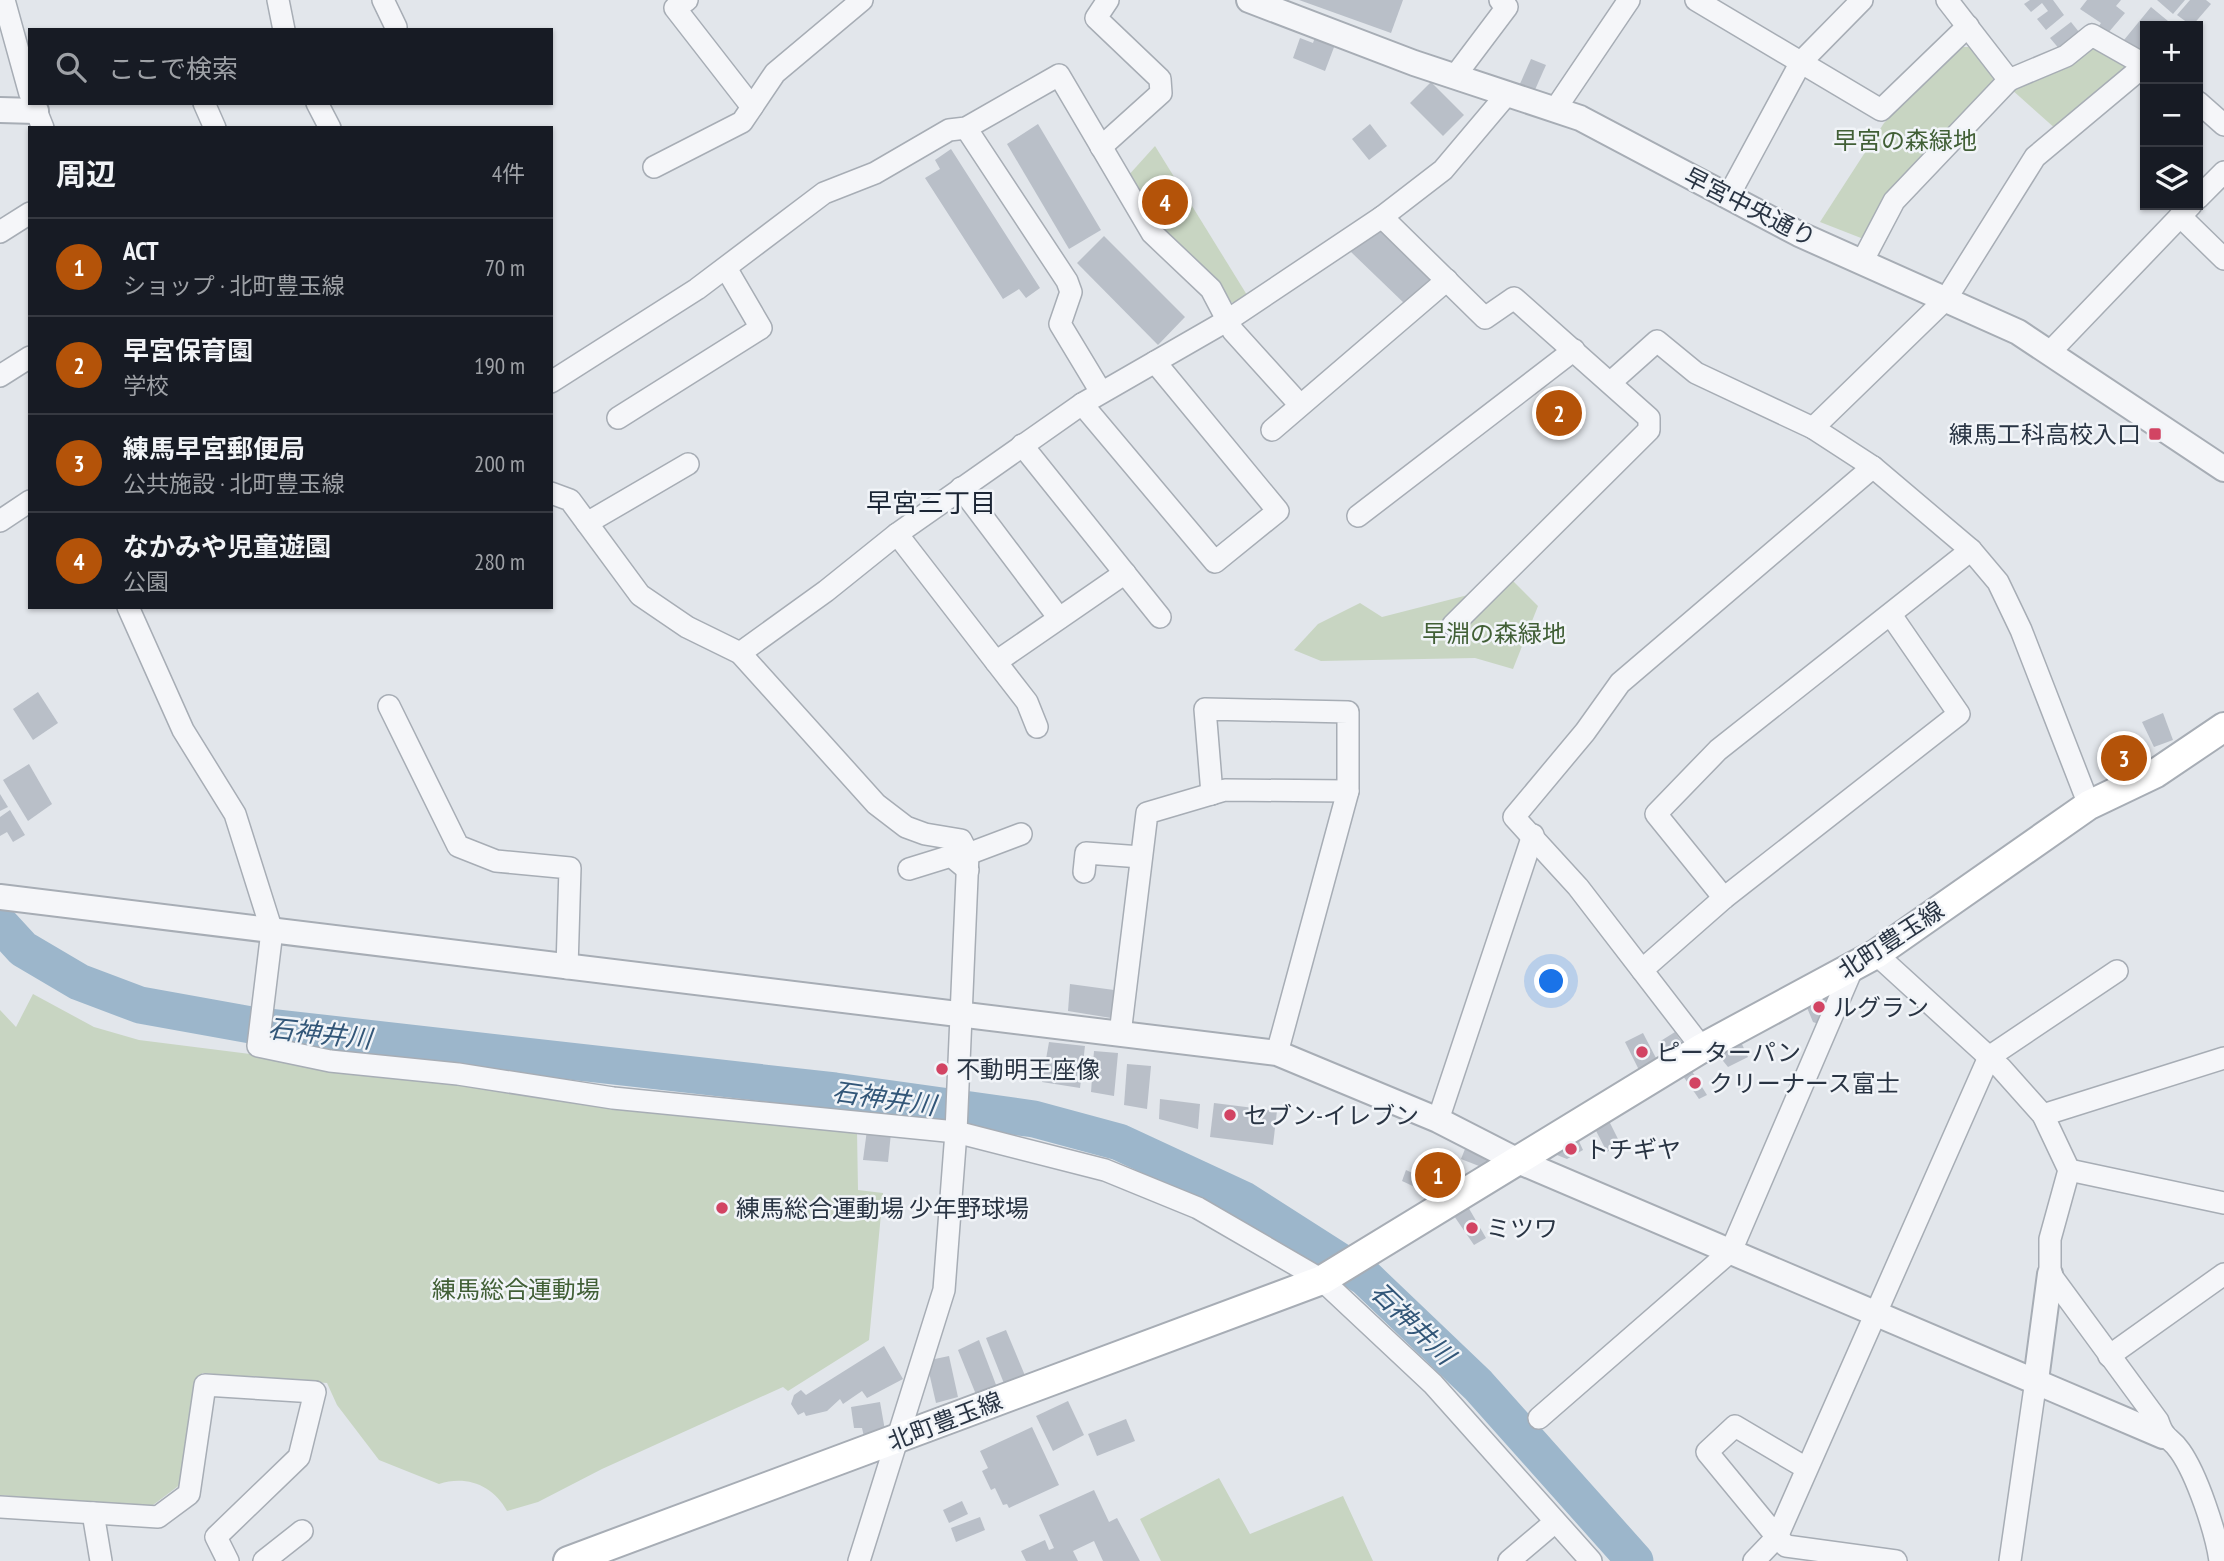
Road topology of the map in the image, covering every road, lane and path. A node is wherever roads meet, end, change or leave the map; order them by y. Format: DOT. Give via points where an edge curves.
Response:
graph roads {
  1 [pos="5,0"];
  2 [pos="278,0"];
  3 [pos="383,0"];
  4 [pos="862,0"];
  5 [pos="1108,0"];
  6 [pos="1249,0"];
  7 [pos="1629,0"];
  8 [pos="1696,0"];
  9 [pos="1862,0"];
  10 [pos="1947,0"];
  11 [pos="1507,2"];
  12 [pos="681,4"];
  13 [pos="1968,26"];
  14 [pos="396,27"];
  15 [pos="284,28"];
  16 [pos="1801,62"];
  17 [pos="2140,62"];
  18 [pos="2140,69"];
  19 [pos="1455,76"];
  20 [pos="2009,80"];
  21 [pos="28,84"];
  22 [pos="1508,93"];
  23 [pos="205,105"];
  24 [pos="318,105"];
  25 [pos="2203,106"];
  26 [pos="752,107"];
  27 [pos="1556,108"];
  28 [pos="35,109"];
  29 [pos="0,110"];
  30 [pos="2224,125"];
  31 [pos="214,126"];
  32 [pos="329,126"];
  33 [pos="966,128"];
  34 [pos="1101,147"];
  35 [pos="654,167"];
  36 [pos="2224,172"];
  37 [pos="2203,193"];
  38 [pos="1728,197"];
  39 [pos="2185,210"];
  40 [pos="28,214"];
  41 [pos="1382,217"];
  42 [pos="0,232"];
  43 [pos="2224,259"];
  44 [pos="1862,262"];
  45 [pos="726,268"];
  46 [pos="1447,280"];
  47 [pos="1946,299"];
  48 [pos="1228,320"];
  49 [pos="1574,350"];
  50 [pos="2051,351"];
  51 [pos="28,358"];
  52 [pos="1155,362"];
  53 [pos="0,376"];
  54 [pos="553,381"];
  55 [pos="1611,382"];
  56 [pos="1101,392"];
  57 [pos="1082,404"];
  58 [pos="1300,405"];
  59 [pos="618,418"];
  60 [pos="1813,428"];
  61 [pos="1272,430"];
  62 [pos="1023,445"];
  63 [pos="688,464"];
  64 [pos="1873,467"];
  65 [pos="2224,469"];
  66 [pos="961,488"];
  67 [pos="553,494"];
  68 [pos="28,502"];
  69 [pos="1358,516"];
  70 [pos="0,522"];
  71 [pos="587,523"];
  72 [pos="897,534"];
  73 [pos="1971,550"];
  74 [pos="1125,573"];
  75 [pos="129,609"];
  76 [pos="1891,615"];
  77 [pos="1160,617"];
  78 [pos="1059,618"];
  79 [pos="1453,625"];
  80 [pos="740,653"];
  81 [pos="996,662"];
  82 [pos="389,706"];
  83 [pos="1037,727"];
  84 [pos="2224,727"];
  85 [pos="1348,791"];
  86 [pos="1212,794"];
  87 [pos="2089,805"];
  88 [pos="1021,834"];
  89 [pos="1533,835"];
  90 [pos="1141,857"];
  91 [pos="968,862"];
  92 [pos="909,869"];
  93 [pos="1084,872"];
  94 [pos="10,898"];
  95 [pos="1724,898"];
  96 [pos="272,932"];
  97 [pos="1864,961"];
  98 [pos="567,968"];
  99 [pos="1642,970"];
  100 [pos="2117,971"];
  101 [pos="961,1013"];
  102 [pos="1120,1034"];
  103 [pos="1702,1048"];
  104 [pos="1277,1053"];
  105 [pos="1989,1057"];
  106 [pos="2224,1058"];
  107 [pos="2043,1115"];
  108 [pos="1438,1120"];
  109 [pos="955,1127"];
  110 [pos="1518,1161"];
  111 [pos="2069,1170"];
  112 [pos="2224,1203"];
  113 [pos="1731,1251"];
  114 [pos="2050,1274"];
  115 [pos="2224,1274"];
  116 [pos="1322,1280"];
  117 [pos="1877,1313"];
  118 [pos="2109,1356"];
  119 [pos="2036,1380"];
  120 [pos="1539,1418"];
  121 [pos="2163,1436"];
  122 [pos="895,1439"];
  123 [pos="1806,1468"];
  124 [pos="0,1507"];
  125 [pos="93,1513"];
  126 [pos="1555,1522"];
  127 [pos="302,1531"];
  128 [pos="1777,1537"];
  129 [pos="101,1561"];
  130 [pos="228,1561"];
  131 [pos="264,1561"];
  132 [pos="568,1561"];
  133 [pos="859,1561"];
  134 [pos="1509,1561"];
  135 [pos="1591,1561"];
  136 [pos="1754,1561"];
  137 [pos="1896,1561"];
  138 [pos="2010,1561"];
  139 [pos="2220,1561"];
  1 -- 21 [label="street"];
  2 -- 15 [label="street"];
  3 -- 14 [label="street"];
  4 -- 26 [label="street" via="775,73"];
  5 -- 34 [label="street" via="1096,18 1160,79 1161,93"];
  6 -- 19 [label="street, 早宮中央通り"];
  7 -- 27 [label="street"];
  8 -- 16 [label="street"];
  9 -- 16 [label="street"];
  10 -- 13 [label="street"];
  11 -- 19 [label="street"];
  12 -- 26 [label="street"];
  13 -- 16 [label="street" via="1881,110"];
  13 -- 20 [label="street"];
  16 -- 38 [label="street"];
  17 -- 20 [label="street" via="2092,35 2066,56"];
  18 -- 47 [label="street" via="2035,156"];
  19 -- 22 [label="street, 早宮中央通り"];
  20 -- 44 [label="street" via="1894,201"];
  22 -- 27 [label="street, 早宮中央通り"];
  22 -- 41 [label="street" via="1443,170"];
  23 -- 31 [label="street"];
  24 -- 32 [label="street"];
  25 -- 30 [label="street"];
  26 -- 35 [label="street" via="742,122"];
  27 -- 38 [label="street, 早宮中央通り"];
  28 -- 29 [label="street"];
  33 -- 34 [label="street" via="1059,75"];
  33 -- 45 [label="street" via="949,130 875,173 824,193"];
  33 -- 56 [label="street" via="1067,281 1071,292 1060,324"];
  34 -- 48 [label="street" via="1152,233 1211,289"];
  36 -- 37 [label="street"];
  38 -- 44 [label="street, 早宮中央通り"];
  39 -- 43 [label="street"];
  39 -- 50 [label="street"];
  40 -- 42 [label="street"];
  41 -- 46 [label="street"];
  41 -- 48 [label="street"];
  44 -- 47 [label="street, 早宮中央通り"];
  45 -- 54 [label="street"];
  45 -- 59 [label="street" via="761,328"];
  46 -- 49 [label="street" via="1485,318 1514,298"];
  46 -- 58 [label="street"];
  47 -- 50 [label="street, 早宮中央通り"];
  47 -- 60 [label="street"];
  48 -- 52 [label="street"];
  48 -- 58 [label="street"];
  49 -- 55 [label="street"];
  49 -- 69 [label="street"];
  50 -- 65 [label="street, 早宮中央通り"];
  51 -- 53 [label="street"];
  52 -- 56 [label="street"];
  52 -- 57 [label="street" via="1278,511 1215,562"];
  55 -- 60 [label="street" via="1657,341 1696,373"];
  55 -- 79 [label="street" via="1649,418 1650,430"];
  56 -- 57 [label="street"];
  57 -- 62 [label="street"];
  58 -- 61 [label="street"];
  60 -- 64 [label="street"];
  62 -- 66 [label="street"];
  62 -- 74 [label="street"];
  63 -- 71 [label="street"];
  64 -- 73 [label="street"];
  64 -- 89 [label="street" via="1619,683 1514,817"];
  66 -- 72 [label="street"];
  66 -- 78 [label="street"];
  67 -- 71 [label="street" via="570,500"];
  68 -- 70 [label="street"];
  71 -- 80 [label="street" via="640,595 687,627"];
  72 -- 80 [label="street"];
  72 -- 81 [label="street"];
  73 -- 76 [label="street"];
  73 -- 87 [label="street" via="1998,582 2021,630"];
  74 -- 77 [label="street"];
  74 -- 78 [label="street"];
  75 -- 96 [label="street" via="183,730 235,814"];
  76 -- 95 [label="street" via="1718,750 1656,814"];
  76 -- 95 [label="street" via="1958,714"];
  78 -- 81 [label="street"];
  80 -- 91 [label="street" via="876,804 916,830 961,840"];
  81 -- 83 [label="street" via="1027,702"];
  82 -- 98 [label="street" via="458,846 496,861 570,868"];
  84 -- 87 [label="main road, 北町豊玉線" via="2156,773"];
  85 -- 86 [label="street" via="1225,790"];
  85 -- 86 [label="street" via="1348,712 1205,709"];
  85 -- 104 [label="street"];
  86 -- 90 [label="street" via="1147,813"];
  87 -- 97 [label="main road, 北町豊玉線"];
  88 -- 91 [label="street"];
  89 -- 99 [label="street"];
  89 -- 108 [label="street"];
  90 -- 93 [label="street" via="1086,853"];
  90 -- 102 [label="street"];
  91 -- 92 [label="street" via="951,856"];
  91 -- 101 [label="street"];
  94 -- 96 [label="street"];
  95 -- 99 [label="street"];
  96 -- 98 [label="street"];
  96 -- 109 [label="street" via="258,1046 330,1061 458,1074 613,1098"];
  97 -- 103 [label="main road, 北町豊玉線"];
  97 -- 105 [label="street"];
  97 -- 113 [label="street"];
  98 -- 101 [label="street"];
  99 -- 103 [label="street"];
  100 -- 105 [label="street"];
  101 -- 102 [label="street"];
  101 -- 109 [label="street"];
  102 -- 104 [label="street"];
  103 -- 110 [label="main road, 北町豊玉線"];
  104 -- 108 [label="street"];
  105 -- 107 [label="street"];
  105 -- 117 [label="street"];
  106 -- 107 [label="street"];
  107 -- 111 [label="street"];
  108 -- 110 [label="street"];
  109 -- 116 [label="street" via="1105,1170 1198,1208"];
  109 -- 122 [label="street" via="944,1290"];
  110 -- 113 [label="street"];
  110 -- 116 [label="main road, 北町豊玉線"];
  111 -- 112 [label="street"];
  111 -- 114 [label="street" via="2050,1239"];
  113 -- 117 [label="street"];
  113 -- 120 [label="street"];
  114 -- 118 [label="street"];
  114 -- 119 [label="street"];
  115 -- 118 [label="street"];
  116 -- 122 [label="main road, 北町豊玉線"];
  116 -- 126 [label="street" via="1433,1384"];
  117 -- 119 [label="street"];
  117 -- 123 [label="street"];
  118 -- 121 [label="street" via="2158,1421"];
  119 -- 121 [label="street"];
  119 -- 138 [label="street"];
  121 -- 139 [label="street" via="2179,1449 2189,1469 2217,1537"];
  122 -- 132 [label="main road, 北町豊玉線"];
  122 -- 133 [label="street"];
  123 -- 128 [label="street"];
  123 -- 128 [label="street" via="1734,1426 1707,1452"];
  124 -- 125 [label="street"];
  125 -- 129 [label="street"];
  125 -- 130 [label="street" via="158,1517 189,1494 205,1385 315,1392 299,1457 216,1537"];
  126 -- 134 [label="street"];
  126 -- 135 [label="street"];
  127 -- 131 [label="street"];
  128 -- 136 [label="street"];
  128 -- 137 [label="street" via="1786,1546"];
}
